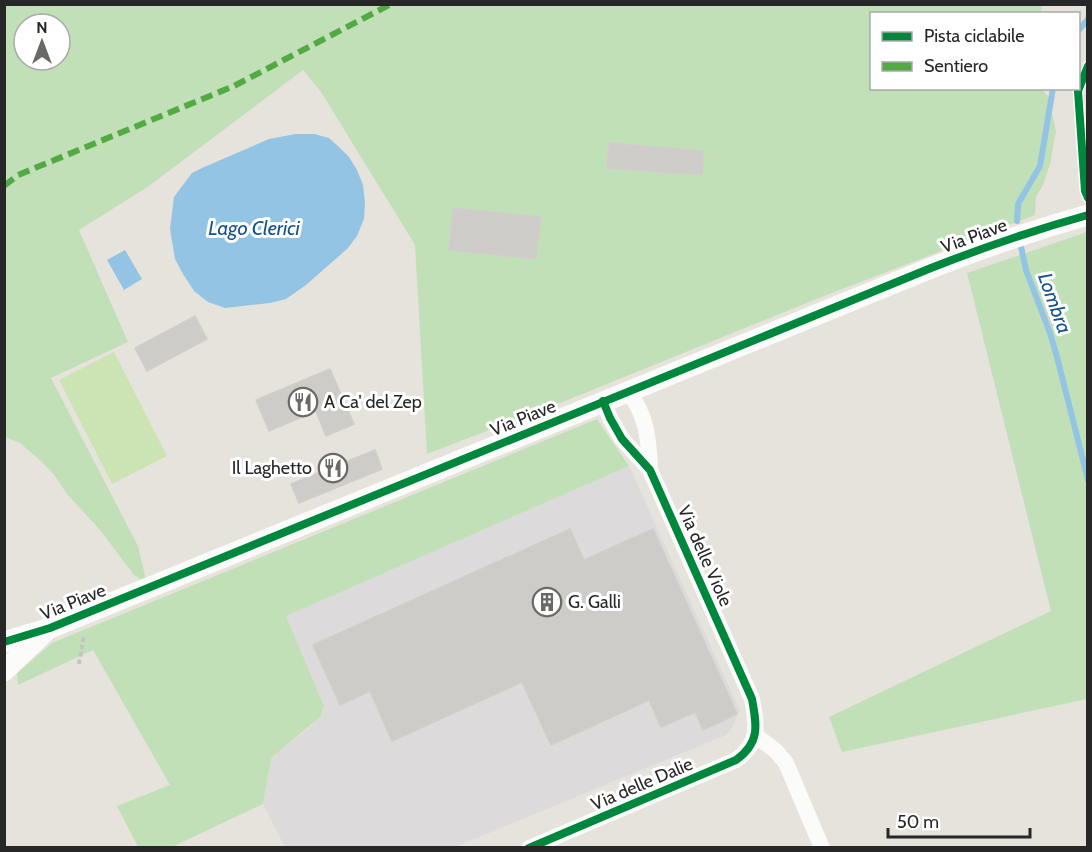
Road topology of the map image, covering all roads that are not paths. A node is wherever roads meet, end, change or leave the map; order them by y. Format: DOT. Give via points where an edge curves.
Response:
graph roads {
  1 [pos="1088,216"];
  2 [pos="627,391"];
  3 [pos="603,401"];
  4 [pos="650,470"];
  5 [pos="50,628"];
  6 [pos="4,642"];
  7 [pos="4,671"];
  8 [pos="755,735"];
  9 [pos="529,848"];
  10 [pos="822,848"];
  1 -- 2 [label="street, Via Piave" via="987,246"];
  2 -- 3 [label="street, Via Piave"];
  2 -- 4 [label="street, Via delle Viole" via="643,416"];
  3 -- 4 [label="street, Via delle Viole" via="622,439"];
  3 -- 5 [label="street, Via Piave"];
  4 -- 8 [label="street, Via delle Viole" via="752,699"];
  5 -- 6 [label="street, Via Piave"];
  5 -- 7 [label="street, Via Piave"];
  8 -- 9 [label="street, Via delle Dalie" via="745,754 736,760"];
  8 -- 10 [label="street" via="786,763"];
}
